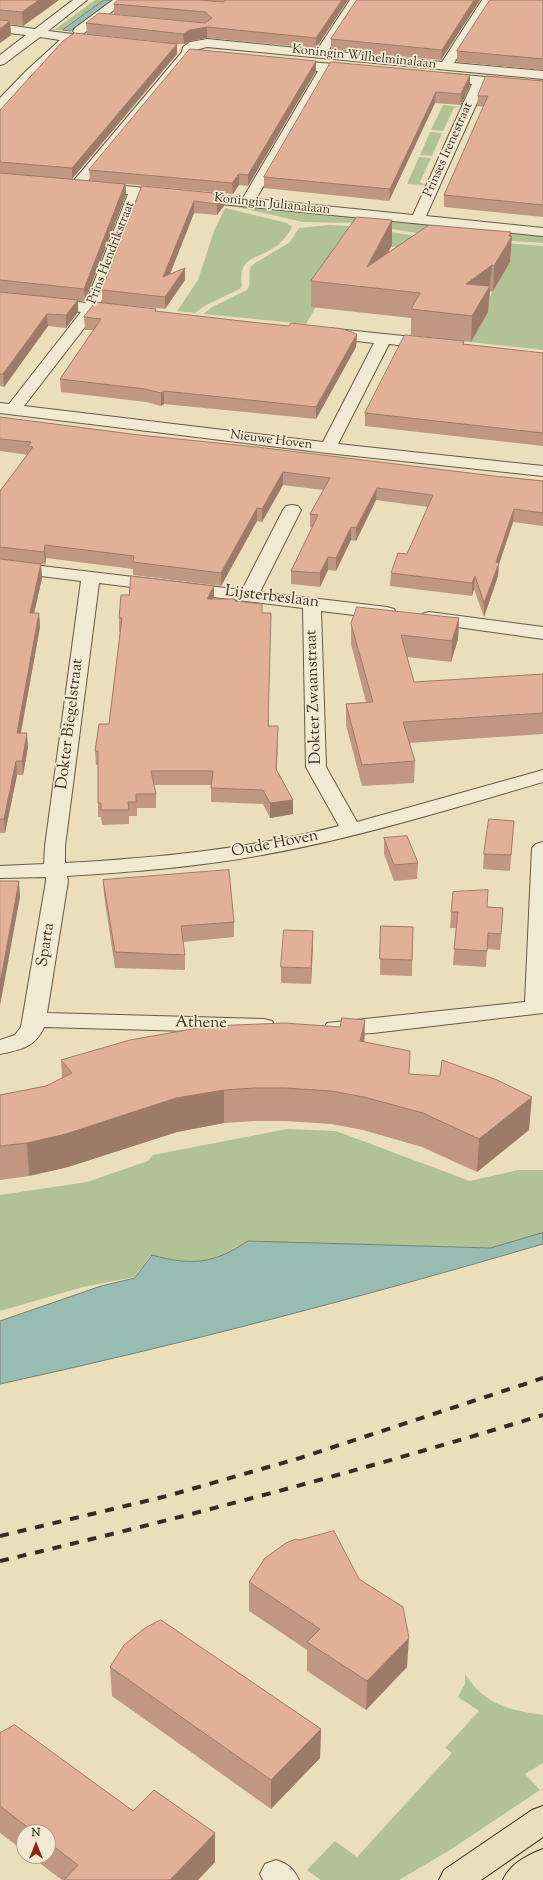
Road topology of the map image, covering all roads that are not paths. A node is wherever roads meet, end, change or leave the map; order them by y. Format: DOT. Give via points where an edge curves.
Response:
graph roads {
  1 [pos="81,0"];
  2 [pos="121,0"];
  3 [pos="356,0"];
  4 [pos="488,0"];
  5 [pos="97,18"];
  6 [pos="112,19"];
  7 [pos="0,28"];
  8 [pos="206,28"];
  9 [pos="37,33"];
  10 [pos="72,36"];
  11 [pos="112,42"];
  12 [pos="172,48"];
  13 [pos="190,49"];
  14 [pos="320,54"];
  15 [pos="233,59"];
  16 [pos="0,61"];
  17 [pos="271,62"];
  18 [pos="446,66"];
  19 [pos="326,67"];
  20 [pos="543,75"];
  21 [pos="480,81"];
  22 [pos="543,86"];
  23 [pos="0,106"];
  24 [pos="61,184"];
  25 [pos="77,185"];
  26 [pos="136,191"];
  27 [pos="247,202"];
  28 [pos="418,219"];
  29 [pos="543,232"];
  30 [pos="0,298"];
  31 [pos="91,309"];
  32 [pos="136,313"];
  33 [pos="314,332"];
  34 [pos="384,339"];
  35 [pos="448,346"];
  36 [pos="7,409"];
  37 [pos="327,448"];
  38 [pos="543,471"];
  39 [pos="292,510"];
  40 [pos="0,566"];
  41 [pos="91,577"];
  42 [pos="249,595"];
  43 [pos="312,604"];
  44 [pos="543,633"];
  45 [pos="543,776"];
  46 [pos="351,829"];
  47 [pos="543,848"];
  48 [pos="55,870"];
  49 [pos="0,872"];
  50 [pos="34,1020"];
  51 [pos="282,1026"];
  52 [pos="314,1027"];
  53 [pos="0,1047"];
  54 [pos="543,1820"];
  55 [pos="543,1863"];
  56 [pos="455,1880"];
  57 [pos="519,1880"];
  1 -- 9 [label="street"];
  2 -- 5 [label="street"];
  3 -- 14 [label="street"];
  4 -- 18 [label="street"];
  5 -- 6 [label="street"];
  5 -- 10 [label="street"];
  7 -- 9 [label="street"];
  8 -- 13 [label="street"];
  9 -- 10 [label="street"];
  9 -- 16 [label="street"];
  10 -- 11 [label="street"];
  10 -- 23 [label="street" via="30,74"];
  12 -- 13 [label="street, Koningin Wilhelminalaan"];
  13 -- 14 [label="street, Koningin Wilhelminalaan" via="215,44"];
  13 -- 15 [label="street, Koningin Wilhelminalaan" via="203,57"];
  13 -- 25 [label="street"];
  14 -- 18 [label="street, Koningin Wilhelminalaan"];
  17 -- 19 [label="street, Koningin Wilhelminalaan"];
  18 -- 20 [label="street, Koningin Wilhelminalaan"];
  19 -- 21 [label="street, Koningin Wilhelminalaan"];
  19 -- 27 [label="street"];
  21 -- 22 [label="street, Koningin Wilhelminalaan"];
  21 -- 28 [label="street, Prinses Irenestraat"];
  24 -- 25 [label="street, Koningin Julianalaan"];
  25 -- 26 [label="street, Koningin Julianalaan"];
  26 -- 27 [label="street, Koningin Julianalaan"];
  26 -- 31 [label="street, Prins Hendrikstraat"];
  27 -- 28 [label="street, Koningin Julianalaan"];
  28 -- 29 [label="street, Koningin Julianalaan"];
  30 -- 31 [label="street"];
  31 -- 32 [label="street"];
  31 -- 36 [label="street, Prins Hendrikstraat"];
  33 -- 34 [label="street"];
  34 -- 35 [label="street"];
  34 -- 37 [label="street"];
  36 -- 37 [label="street, Nieuwe Hoven"];
  37 -- 38 [label="street, Nieuwe Hoven"];
  39 -- 42 [label="street"];
  40 -- 41 [label="street, Lijsterbeslaan"];
  41 -- 42 [label="street, Lijsterbeslaan"];
  41 -- 48 [label="street, Dokter Biegelstraat" via="55,846"];
  42 -- 43 [label="street, Lijsterbeslaan"];
  43 -- 44 [label="street, Lijsterbeslaan"];
  43 -- 46 [label="street, Dokter Zwaanstraat" via="316,766"];
  45 -- 46 [label="street, Oude Hoven"];
  46 -- 48 [label="street, Oude Hoven" via="217,856"];
  47 -- 52 [label="street" via="536,1008 373,1026"];
  48 -- 49 [label="street, Oude Hoven"];
  48 -- 50 [label="street, Sparta" via="57,881"];
  50 -- 51 [label="street, Athene"];
  50 -- 53 [label="street" via="33,1031 28,1037"];
  54 -- 56 [label="main road"];
  55 -- 57 [label="main road"];
}
